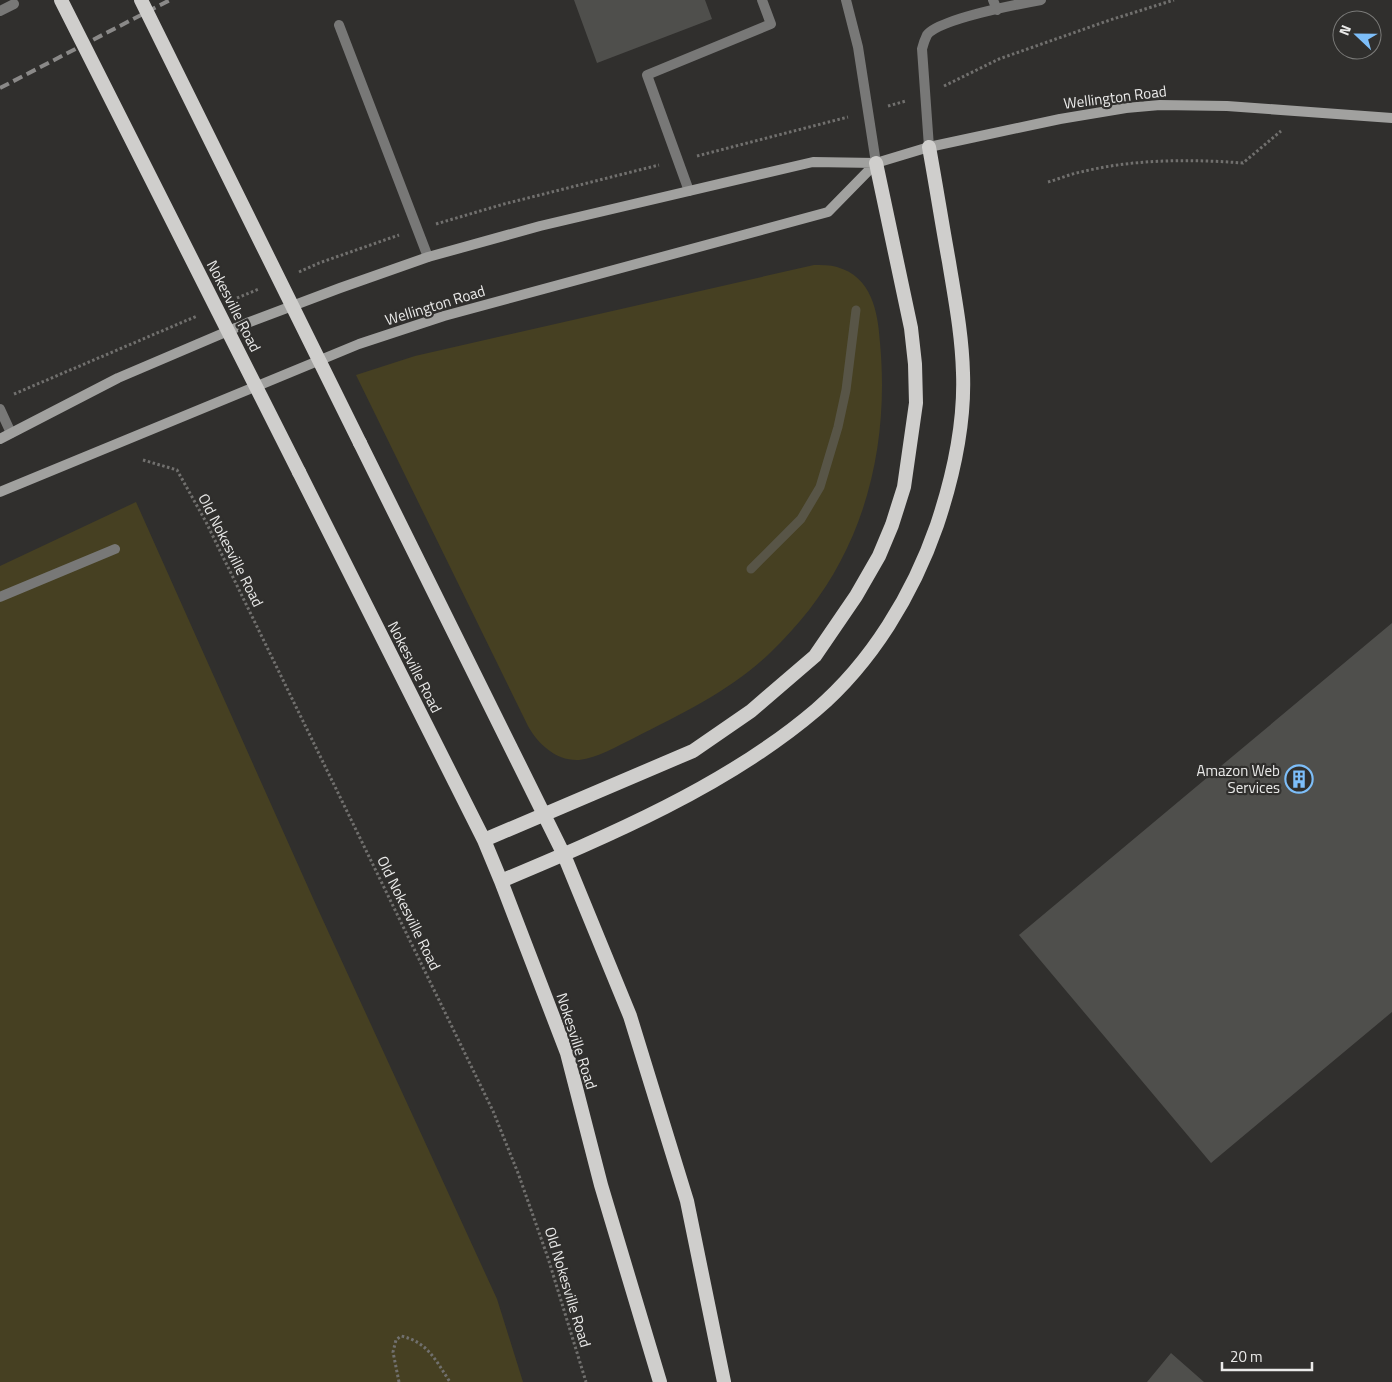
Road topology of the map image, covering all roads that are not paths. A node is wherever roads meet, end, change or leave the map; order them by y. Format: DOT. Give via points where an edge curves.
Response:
graph roads {
  1 [pos="61,0"];
  2 [pos="141,0"];
  3 [pos="762,0"];
  4 [pos="846,0"];
  5 [pos="993,0"];
  6 [pos="1041,0"];
  7 [pos="14,4"];
  8 [pos="997,10"];
  9 [pos="0,11"];
  10 [pos="339,25"];
  11 [pos="1392,118"];
  12 [pos="930,147"];
  13 [pos="876,163"];
  14 [pos="689,191"];
  15 [pos="428,257"];
  16 [pos="0,410"];
  17 [pos="11,433"];
  18 [pos="0,439"];
  19 [pos="0,492"];
  20 [pos="115,549"];
  21 [pos="0,597"];
  22 [pos="543,815"];
  23 [pos="484,840"];
  24 [pos="564,855"];
  25 [pos="501,881"];
  26 [pos="660,1382"];
  27 [pos="724,1382"];
  1 -- 23 [label="highway, Nokesville Road, bridge"];
  2 -- 22 [label="highway, bridge"];
  3 -- 14 [label="lane" via="771,24 647,75"];
  4 -- 13 [label="lane" via="858,47"];
  5 -- 8 [label="lane"];
  6 -- 8 [label="lane"];
  7 -- 9 [label="lane"];
  8 -- 12 [label="lane" via="942,25 928,34 922,49"];
  10 -- 15 [label="lane"];
  11 -- 12 [label="main road, Wellington Road" via="1160,104 1060,119"];
  12 -- 13 [label="main road, Wellington Road"];
  12 -- 24 [label="highway" via="959,320 964,373 962,421 944,505 906,597 876,644 843,683 785,734 751,758 658,810"];
  13 -- 14 [label="main road, Wellington Road" via="812,162"];
  13 -- 19 [label="main road, Wellington Road" via="828,212 444,316 359,344"];
  13 -- 22 [label="highway" via="911,328 916,403 904,487 879,556 815,656 751,711 693,751"];
  14 -- 15 [label="main road, Wellington Road" via="540,226"];
  15 -- 17 [label="main road, Wellington Road" via="247,323 118,378"];
  16 -- 17 [label="lane"];
  17 -- 18 [label="main road, Wellington Road"];
  20 -- 21 [label="lane"];
  22 -- 23 [label="highway"];
  22 -- 24 [label="highway"];
  23 -- 25 [label="highway, Nokesville Road"];
  24 -- 25 [label="highway"];
  24 -- 27 [label="highway" via="630,1016 687,1201"];
  25 -- 26 [label="highway, Nokesville Road" via="567,1053 601,1185"];
}
